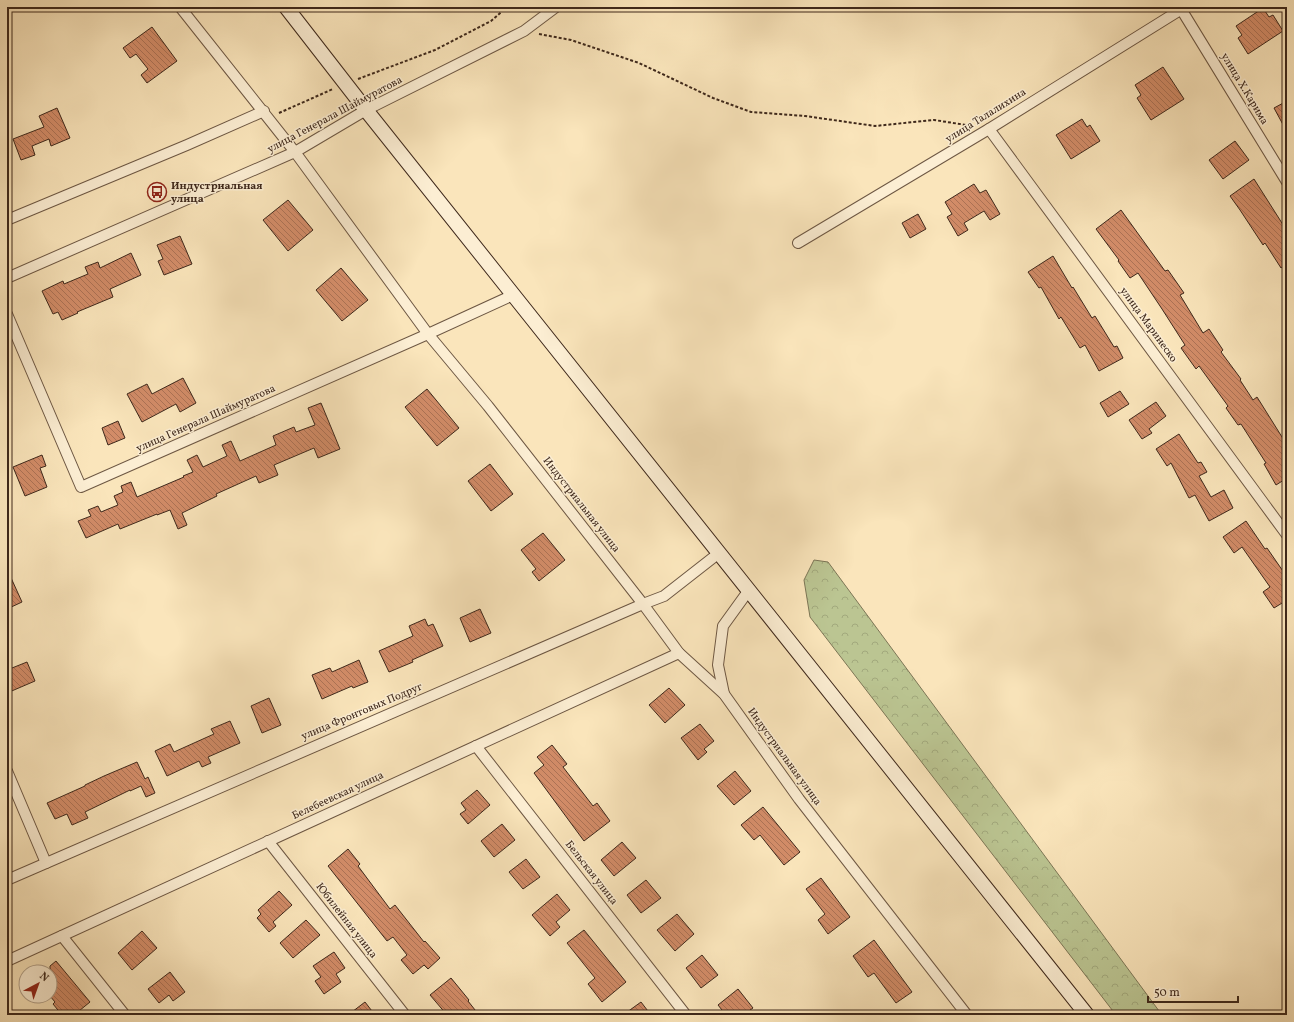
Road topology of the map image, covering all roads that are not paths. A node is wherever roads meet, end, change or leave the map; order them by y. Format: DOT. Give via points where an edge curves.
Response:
graph roads {
  1 [pos="180,7"];
  2 [pos="286,7"];
  3 [pos="556,7"];
  4 [pos="1183,8"];
  5 [pos="366,110"];
  6 [pos="266,114"];
  7 [pos="990,129"];
  8 [pos="295,152"];
  9 [pos="1287,182"];
  10 [pos="7,220"];
  11 [pos="798,244"];
  12 [pos="7,278"];
  13 [pos="513,295"];
  14 [pos="7,314"];
  15 [pos="428,334"];
  16 [pos="1287,535"];
  17 [pos="719,553"];
  18 [pos="749,590"];
  19 [pos="643,604"];
  20 [pos="679,652"];
  21 [pos="724,694"];
  22 [pos="476,746"];
  23 [pos="7,771"];
  24 [pos="268,841"];
  25 [pos="46,863"];
  26 [pos="7,880"];
  27 [pos="62,936"];
  28 [pos="7,961"];
  29 [pos="125,1015"];
  30 [pos="405,1015"];
  31 [pos="686,1015"];
  32 [pos="967,1015"];
  33 [pos="1087,1015"];
  1 -- 6 [label="street, Индустриальная улица"];
  2 -- 5 [label="street"];
  3 -- 5 [label="street, улица Генерала Шаймуратова" via="524,31"];
  4 -- 7 [label="street, улица Талалихина"];
  4 -- 9 [label="street, улица Х.Карима"];
  5 -- 8 [label="street, улица Генерала Шаймуратова"];
  5 -- 13 [label="street"];
  6 -- 8 [label="street, Индустриальная улица"];
  6 -- 10 [label="street"];
  7 -- 11 [label="street, улица Талалихина"];
  7 -- 16 [label="street, улица Маринеско"];
  8 -- 12 [label="street, улица Генерала Шаймуратова"];
  8 -- 15 [label="street, Индустриальная улица"];
  13 -- 15 [label="street, улица Генерала Шаймуратова"];
  13 -- 17 [label="street"];
  14 -- 15 [label="street, улица Генерала Шаймуратова" via="81,487"];
  15 -- 19 [label="street, Индустриальная улица" via="488,406"];
  17 -- 18 [label="street"];
  17 -- 19 [label="street, улица Фронтовых Подруг" via="664,596"];
  18 -- 21 [label="street" via="723,626 718,665"];
  18 -- 33 [label="street"];
  19 -- 20 [label="street, Индустриальная улица"];
  19 -- 25 [label="street, улица Фронтовых Подруг"];
  20 -- 21 [label="street, Индустриальная улица"];
  20 -- 22 [label="street, Белебеевская улица"];
  21 -- 32 [label="street, Индустриальная улица" via="799,799"];
  22 -- 24 [label="street, Белебеевская улица"];
  22 -- 31 [label="street, Бельская улица"];
  23 -- 25 [label="street"];
  24 -- 27 [label="street, Белебеевская улица"];
  24 -- 30 [label="street, Юбилейная улица"];
  25 -- 26 [label="street, улица Фронтовых Подруг"];
  27 -- 28 [label="street, Белебеевская улица"];
  27 -- 29 [label="street"];
}
